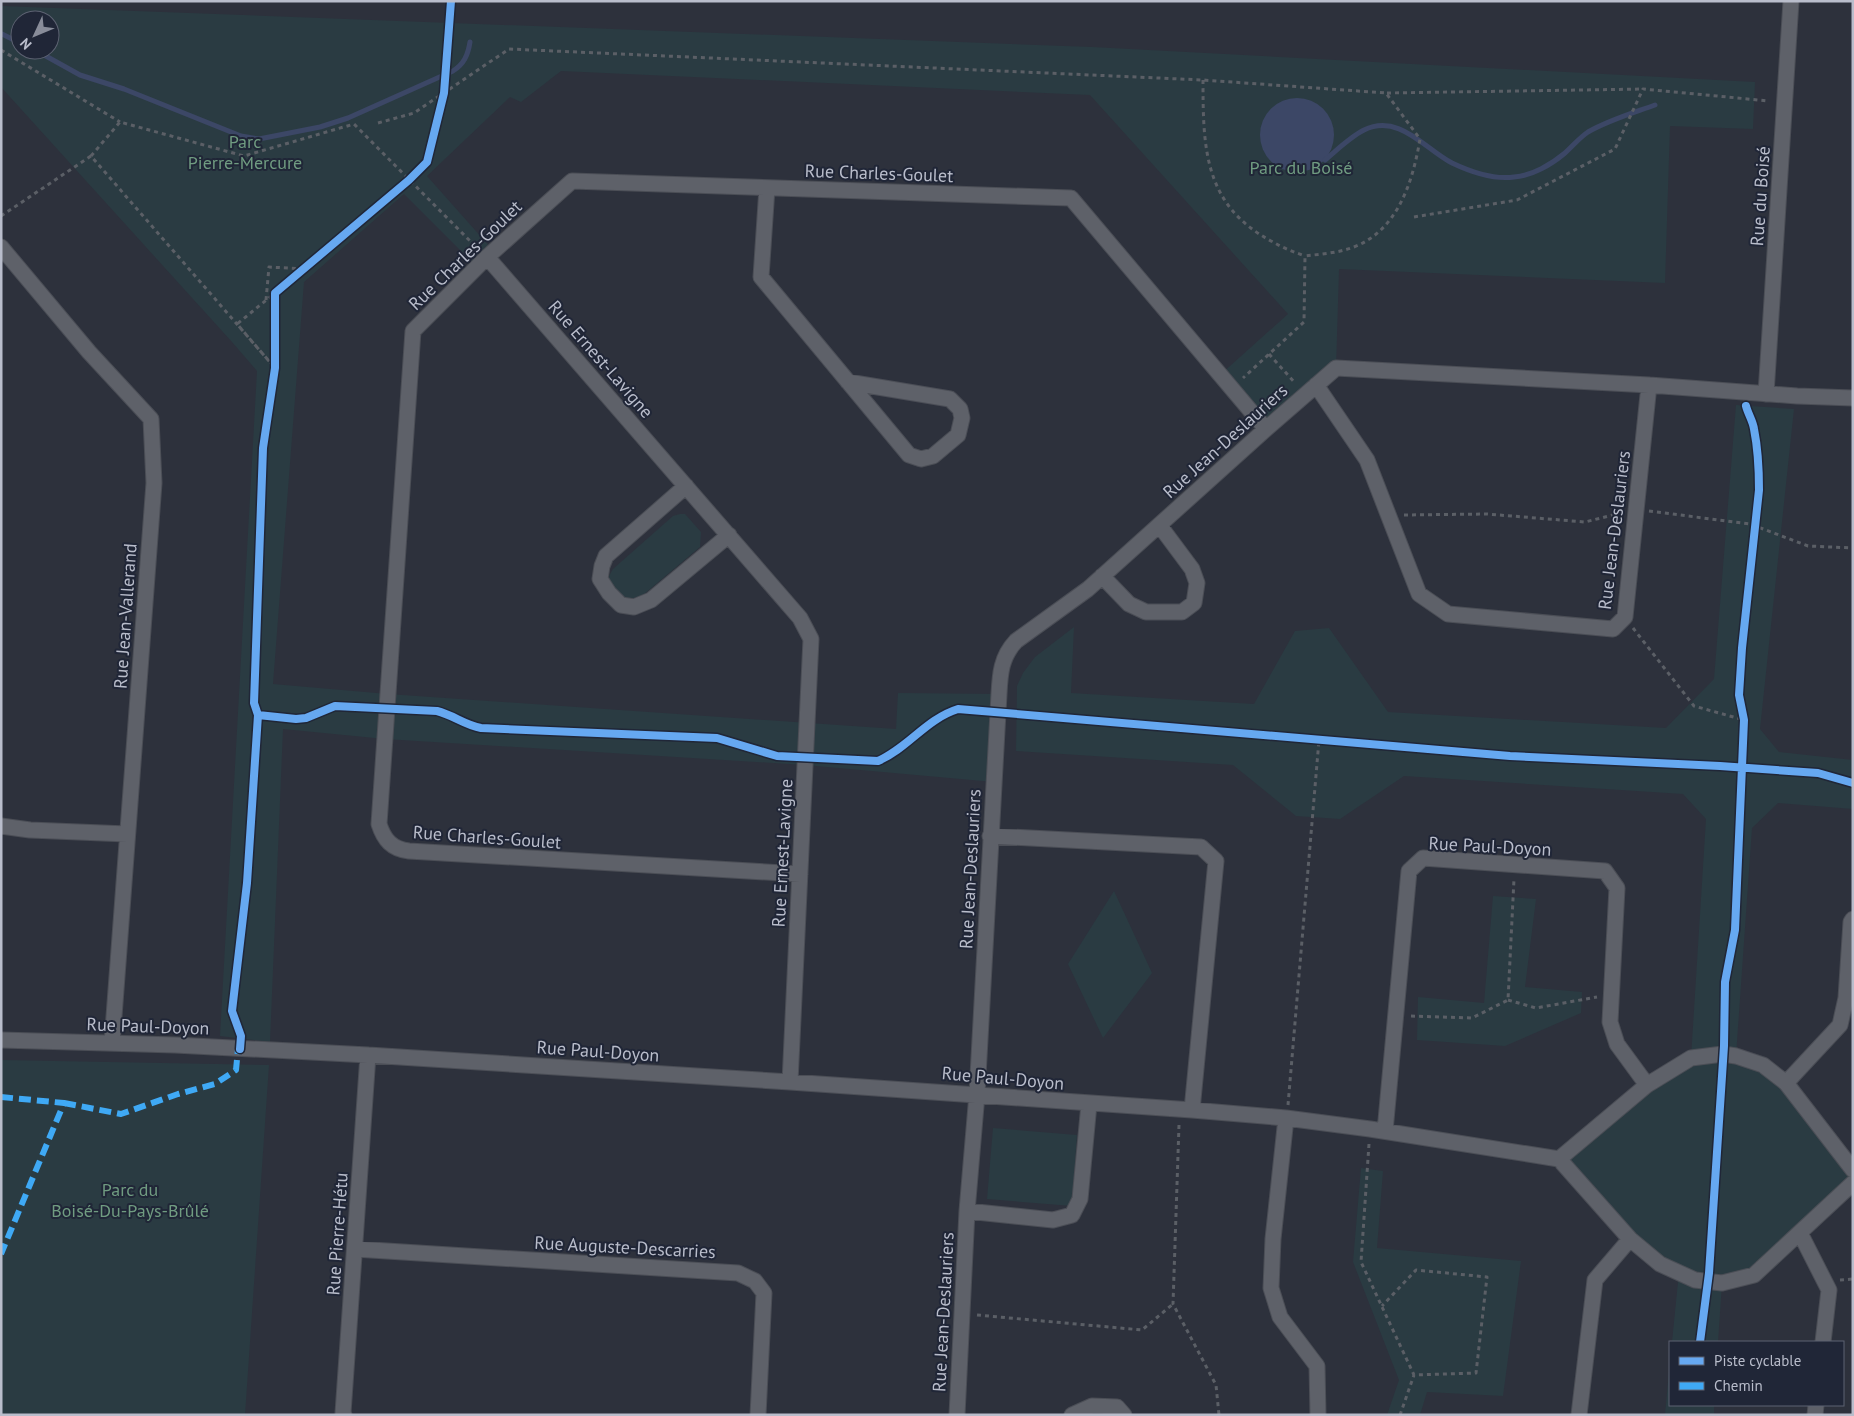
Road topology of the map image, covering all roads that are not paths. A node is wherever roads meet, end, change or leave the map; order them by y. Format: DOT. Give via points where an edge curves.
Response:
graph roads {
  1 [pos="1791,1"];
  2 [pos="767,188"];
  3 [pos="1,247"];
  4 [pos="487,257"];
  5 [pos="848,382"];
  6 [pos="1649,385"];
  7 [pos="1311,390"];
  8 [pos="1766,394"];
  9 [pos="1853,398"];
  10 [pos="1266,429"];
  11 [pos="686,486"];
  12 [pos="1160,526"];
  13 [pos="728,535"];
  14 [pos="1102,576"];
  15 [pos="1,826"];
  16 [pos="127,834"];
  17 [pos="990,836"];
  18 [pos="800,874"];
  19 [pos="1853,919"];
  20 [pos="1,1040"];
  21 [pos="112,1043"];
  22 [pos="368,1055"];
  23 [pos="790,1082"];
  24 [pos="1786,1083"];
  25 [pos="1647,1085"];
  26 [pos="977,1094"];
  27 [pos="1089,1104"];
  28 [pos="1186,1110"];
  29 [pos="1286,1118"];
  30 [pos="1377,1130"];
  31 [pos="1559,1159"];
  32 [pos="1853,1170"];
  33 [pos="1853,1183"];
  34 [pos="967,1211"];
  35 [pos="1800,1233"];
  36 [pos="1630,1240"];
  37 [pos="355,1249"];
  38 [pos="1823,1341"];
  39 [pos="344,1415"];
  40 [pos="758,1415"];
  41 [pos="957,1415"];
  42 [pos="1072,1415"];
  43 [pos="1124,1415"];
  44 [pos="1318,1415"];
  45 [pos="1579,1415"];
  1 -- 8 [label="street, Rue du Boisé"];
  2 -- 4 [label="street, Rue Charles-Goulet" via="572,181"];
  2 -- 5 [label="street" via="761,277"];
  2 -- 10 [label="street, Rue Charles-Goulet" via="1071,198"];
  3 -- 16 [label="street, Rue Jean-Vallerand" via="151,420 154,483"];
  4 -- 11 [label="street, Rue Ernest-Lavigne"];
  4 -- 18 [label="street, Rue Charles-Goulet" via="413,331 379,824 383,836 390,845 409,851"];
  5 -- 5 [label="street" via="909,455 921,459 933,456 958,435 962,418 960,408 950,399"];
  6 -- 7 [label="street, Rue Jean-Deslauriers" via="1336,368"];
  6 -- 7 [label="street, Rue Jean-Deslauriers" via="1625,617 1613,629 1448,614 1419,594 1367,460"];
  6 -- 8 [label="street, Rue Jean-Deslauriers"];
  7 -- 10 [label="street, Rue Jean-Deslauriers"];
  8 -- 9 [label="street, Rue Jean-Deslauriers"];
  10 -- 12 [label="street, Rue Jean-Deslauriers"];
  11 -- 13 [label="street, Rue Ernest-Lavigne"];
  11 -- 13 [label="street" via="606,556 600,579 609,593 622,605 634,607 651,600"];
  12 -- 14 [label="street, Rue Jean-Deslauriers"];
  12 -- 14 [label="street" via="1192,569 1197,583 1194,602 1182,612 1146,612 1129,604"];
  13 -- 18 [label="street, Rue Ernest-Lavigne" via="800,618 811,639"];
  14 -- 17 [label="street, Rue Jean-Deslauriers" via="1016,642 1006,654 1000,684"];
  15 -- 16 [label="street"];
  16 -- 21 [label="street, Rue Jean-Vallerand"];
  17 -- 26 [label="street, Rue Jean-Deslauriers"];
  17 -- 28 [label="street" via="1201,847 1216,861"];
  18 -- 23 [label="street, Rue Ernest-Lavigne"];
  19 -- 24 [label="street" via="1846,998 1840,1025"];
  20 -- 21 [label="street, Rue Paul-Doyon"];
  21 -- 22 [label="street, Rue Paul-Doyon"];
  22 -- 23 [label="street, Rue Paul-Doyon"];
  22 -- 37 [label="street, Rue Pierre-Hétu"];
  23 -- 26 [label="street, Rue Paul-Doyon"];
  24 -- 25 [label="street" via="1763,1066 1736,1056 1717,1054 1690,1058"];
  24 -- 32 [label="street"];
  25 -- 30 [label="street, Rue Paul-Doyon" via="1618,1044 1610,1022 1617,888 1605,871 1423,858 1409,871 1396,1016"];
  25 -- 31 [label="street"];
  26 -- 27 [label="street, Rue Paul-Doyon"];
  26 -- 34 [label="street, Rue Jean-Deslauriers"];
  27 -- 28 [label="street, Rue Paul-Doyon"];
  27 -- 34 [label="street, Rue Jean-Deslauriers" via="1080,1199 1072,1215 1053,1220"];
  28 -- 29 [label="street, Rue Paul-Doyon"];
  29 -- 30 [label="street, Rue Paul-Doyon"];
  29 -- 44 [label="street" via="1271,1288 1280,1317 1317,1366"];
  30 -- 31 [label="street, Rue Paul-Doyon"];
  31 -- 36 [label="street"];
  33 -- 35 [label="street"];
  34 -- 41 [label="street, Rue Jean-Deslauriers"];
  35 -- 36 [label="street" via="1754,1275 1722,1283 1695,1280 1672,1270"];
  35 -- 38 [label="street" via="1829,1290"];
  36 -- 45 [label="street" via="1595,1280"];
  37 -- 39 [label="street, Rue Pierre-Hétu"];
  37 -- 40 [label="street, Rue Auguste-Descarries" via="738,1273 755,1281 764,1293"];
  42 -- 43 [label="street" via="1092,1406 1117,1407"];
}
